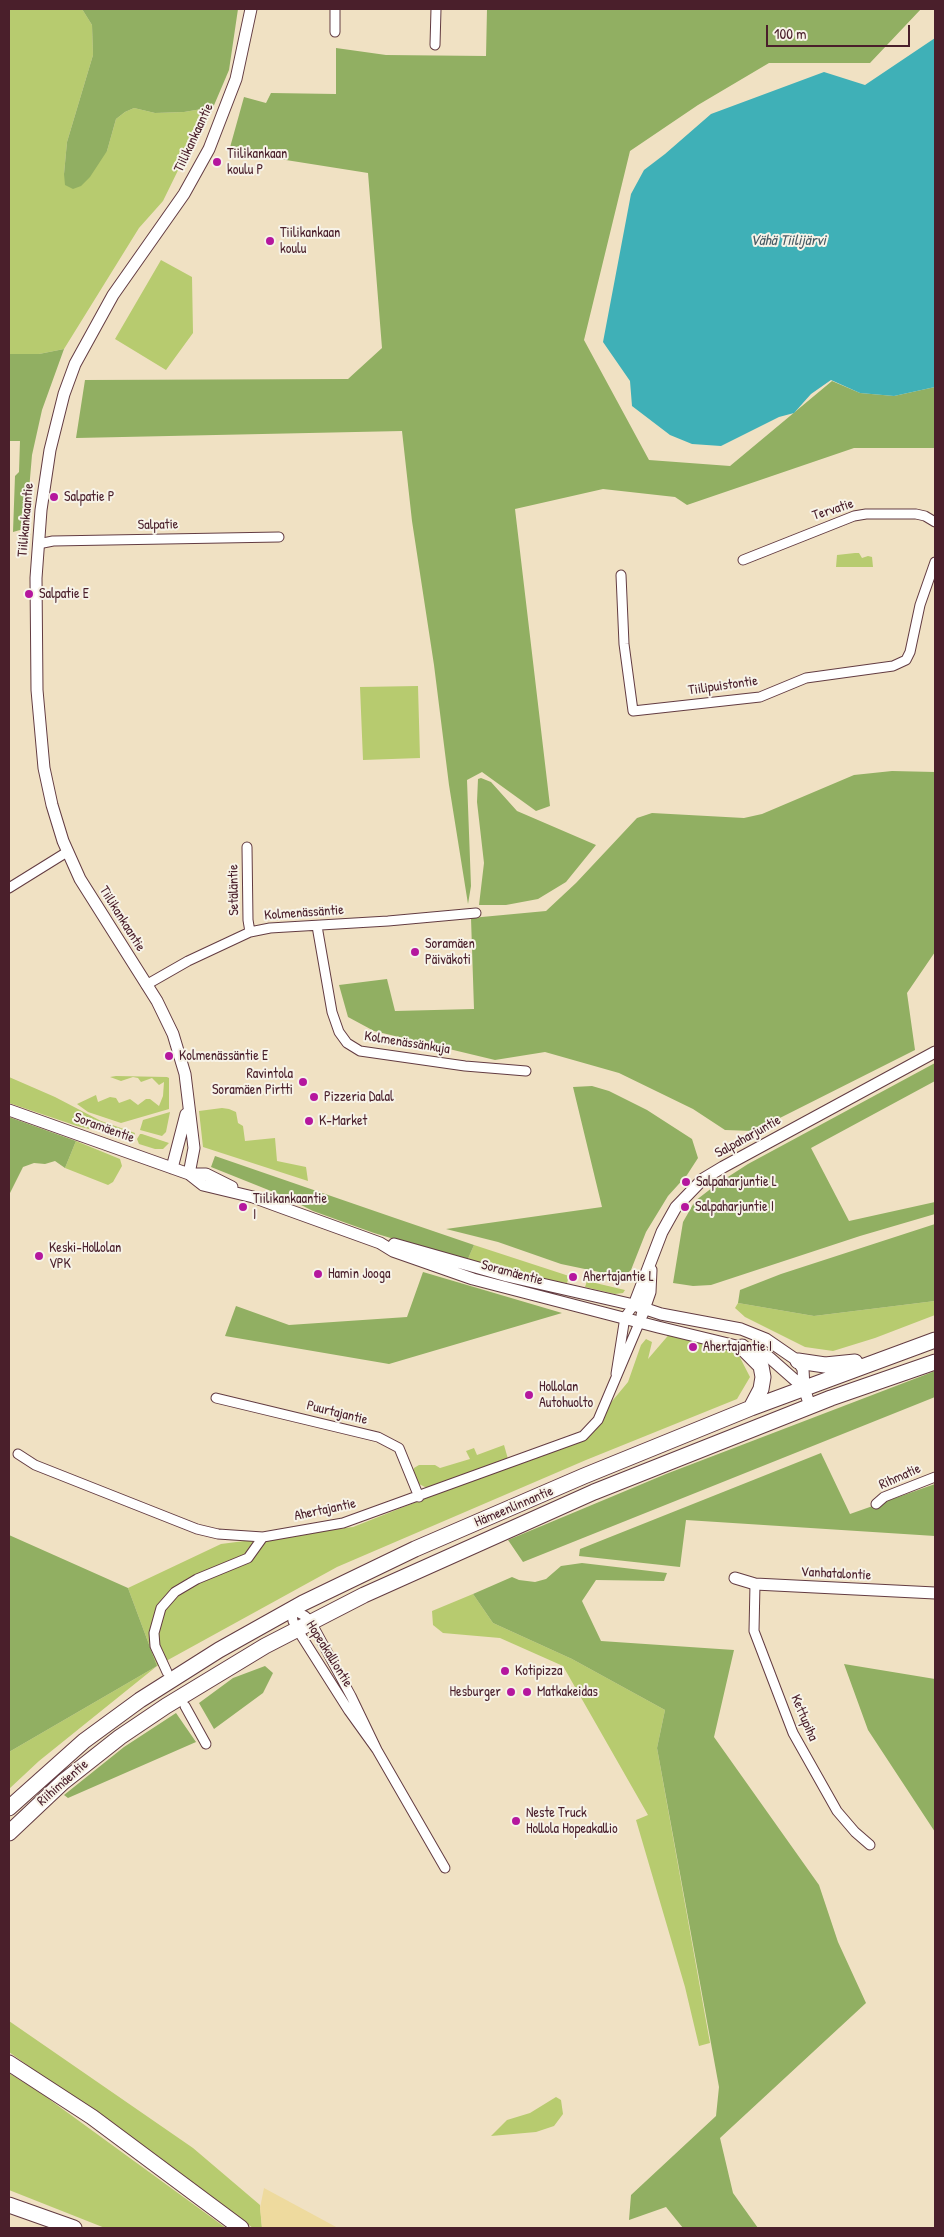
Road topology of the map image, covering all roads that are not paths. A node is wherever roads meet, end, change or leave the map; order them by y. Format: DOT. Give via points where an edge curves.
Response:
graph roads {
  1 [pos="250,9"];
  2 [pos="335,9"];
  3 [pos="436,9"];
  4 [pos="335,32"];
  5 [pos="435,45"];
  6 [pos="935,522"];
  7 [pos="279,537"];
  8 [pos="38,544"];
  9 [pos="744,560"];
  10 [pos="935,562"];
  11 [pos="621,575"];
  12 [pos="247,847"];
  13 [pos="67,852"];
  14 [pos="9,888"];
  15 [pos="476,913"];
  16 [pos="317,926"];
  17 [pos="250,932"];
  18 [pos="146,985"];
  19 [pos="935,1052"];
  20 [pos="526,1071"];
  21 [pos="9,1110"];
  22 [pos="188,1110"];
  23 [pos="172,1168"];
  24 [pos="189,1174"];
  25 [pos="380,1243"];
  26 [pos="639,1306"];
  27 [pos="625,1317"];
  28 [pos="640,1321"];
  29 [pos="935,1340"];
  30 [pos="742,1347"];
  31 [pos="884,1358"];
  32 [pos="798,1361"];
  33 [pos="935,1362"];
  34 [pos="614,1387"];
  35 [pos="804,1388"];
  36 [pos="216,1398"];
  37 [pos="810,1406"];
  38 [pos="752,1408"];
  39 [pos="18,1454"];
  40 [pos="935,1476"];
  41 [pos="419,1497"];
  42 [pos="876,1504"];
  43 [pos="263,1537"];
  44 [pos="735,1578"];
  45 [pos="755,1584"];
  46 [pos="935,1593"];
  47 [pos="292,1609"];
  48 [pos="311,1622"];
  49 [pos="297,1629"];
  50 [pos="167,1672"];
  51 [pos="185,1706"];
  52 [pos="114,1718"];
  53 [pos="120,1737"];
  54 [pos="206,1744"];
  55 [pos="377,1750"];
  56 [pos="9,1808"];
  57 [pos="9,1833"];
  58 [pos="870,1845"];
  59 [pos="445,1868"];
  60 [pos="9,2063"];
  61 [pos="9,2205"];
  62 [pos="74,2228"];
  63 [pos="241,2228"];
  1 -- 8 [label="street, Tiilikankaantie" via="236,79 209,149 184,194 113,295 75,364 50,450"];
  2 -- 4 [label="street"];
  3 -- 5 [label="street"];
  6 -- 9 [label="street, Tervatie" via="916,514 854,516"];
  7 -- 8 [label="street, Salpatie" via="53,541"];
  8 -- 13 [label="street, Tiilikankaantie" via="36,648 42,749 52,805"];
  10 -- 11 [label="street, Tiilipuistontie" via="906,660 892,666 812,676 760,697 633,712 624,644"];
  12 -- 17 [label="street, Setäläntie"];
  13 -- 14 [label="street"];
  13 -- 18 [label="street, Tiilikankaantie" via="88,893"];
  15 -- 16 [label="street, Kolmenässäntie"];
  16 -- 17 [label="street, Kolmenässäntie"];
  16 -- 20 [label="street, Kolmenässänkuja" via="332,1012 347,1043 360,1051"];
  17 -- 18 [label="street, Kolmenässäntie"];
  18 -- 22 [label="street, Tiilikankaantie" via="166,1019 178,1049"];
  19 -- 26 [label="street, Salpaharjuntie" via="703,1179 676,1207 662,1232 651,1261 650,1292"];
  21 -- 23 [label="street, Soramäentie"];
  22 -- 23 [label="street, Tiilikankaantie"];
  22 -- 24 [label="street, Tiilikankaantie" via="194,1148"];
  23 -- 24 [label="street, Soramäentie"];
  24 -- 25 [label="street, Soramäentie" via="203,1185 253,1197"];
  25 -- 26 [label="street, Soramäentie" via="395,1244 507,1276"];
  25 -- 27 [label="street, Soramäentie" via="400,1254 473,1279"];
  26 -- 27 [label="street, Ahertajantie"];
  26 -- 28 [label="street"];
  26 -- 32 [label="street, Soramäentie" via="661,1314 742,1329 766,1339"];
  27 -- 28 [label="street, Soramäentie"];
  27 -- 34 [label="street, Ahertajantie"];
  28 -- 30 [label="street, Soramäentie"];
  28 -- 34 [label="street, Ahertajantie"];
  29 -- 31 [label="main road, Hämeenlinnantie"];
  30 -- 35 [label="street, Soramäentie" via="770,1358"];
  30 -- 38 [label="main road" via="761,1366 763,1377"];
  31 -- 32 [label="main road" via="842,1364"];
  31 -- 35 [label="main road, Hämeenlinnantie"];
  32 -- 35 [label="street" via="803,1369"];
  33 -- 37 [label="main road, Hämeenlinnantie"];
  34 -- 41 [label="street, Ahertajantie" via="598,1420 583,1436"];
  35 -- 37 [label="street"];
  35 -- 38 [label="main road, Hämeenlinnantie"];
  36 -- 41 [label="street, Puurtajantie" via="378,1437 399,1448"];
  37 -- 48 [label="main road, Hämeenlinnantie" via="585,1496 422,1567"];
  38 -- 47 [label="main road, Hämeenlinnantie" via="415,1549"];
  39 -- 43 [label="street, Ahertajantie" via="35,1465 197,1528"];
  40 -- 42 [label="street, Rihmatie" via="884,1497"];
  41 -- 43 [label="street, Ahertajantie" via="343,1523"];
  43 -- 50 [label="street" via="248,1558 197,1579 167,1600 156,1620 154,1633 155,1646"];
  44 -- 45 [label="street, Vanhatalontie"];
  45 -- 46 [label="street, Vanhatalontie"];
  45 -- 58 [label="street, Kettupiha" via="754,1631 793,1733 837,1811"];
  47 -- 48 [label="street, Hopeakalliontie"];
  47 -- 49 [label="street, Hopeakalliontie" via="292,1622"];
  47 -- 52 [label="main road, Hämeenlinnantie" via="219,1650"];
  48 -- 49 [label="main road, Hämeenlinnantie"];
  48 -- 55 [label="street, Hopeakalliontie"];
  49 -- 53 [label="main road, Hämeenlinnantie" via="217,1674"];
  49 -- 55 [label="street, Hopeakalliontie"];
  51 -- 54 [label="street"];
  52 -- 56 [label="main road, Riihimäentie"];
  53 -- 57 [label="main road, Riihimäentie" via="63,1782"];
  55 -- 59 [label="street, Hopeakalliontie"];
  60 -- 63 [label="main road" via="92,2117"];
  61 -- 62 [label="main road"];
}
